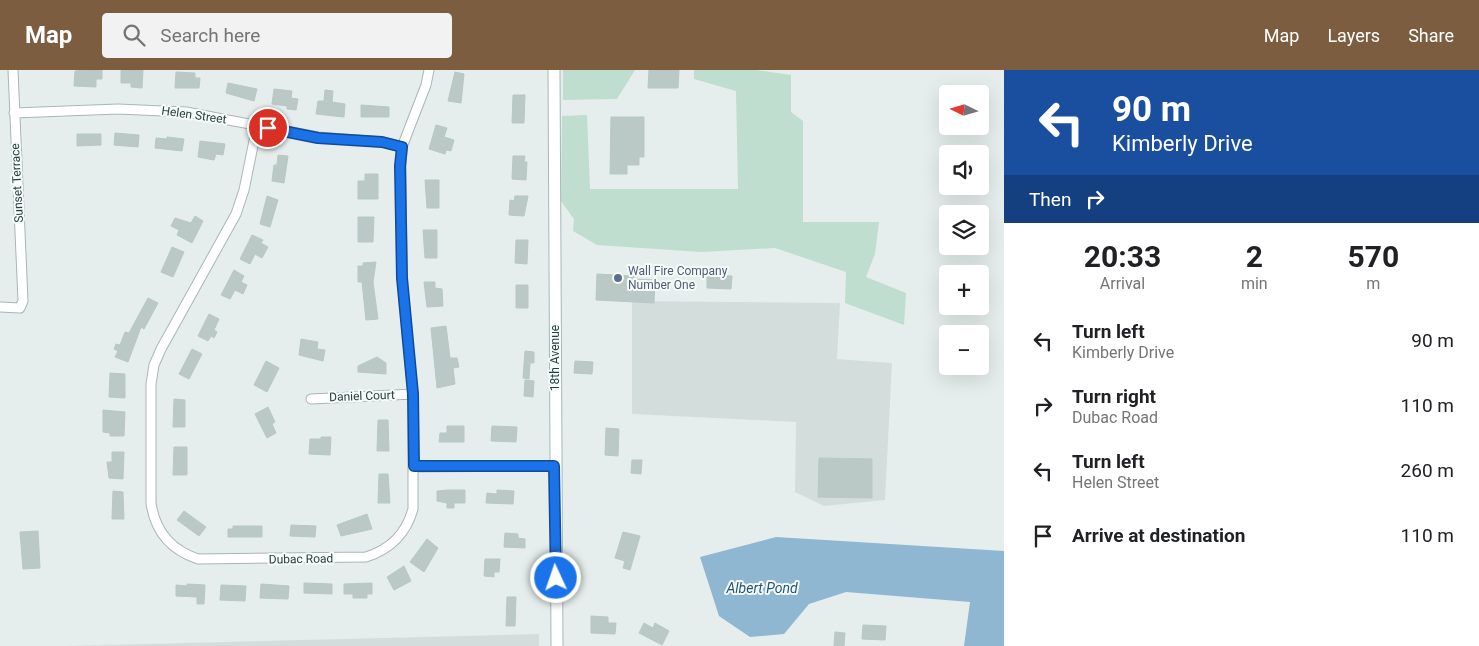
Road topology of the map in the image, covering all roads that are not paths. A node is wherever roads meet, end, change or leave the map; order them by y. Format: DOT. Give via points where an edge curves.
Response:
graph roads {
  1 [pos="12,70"];
  2 [pos="429,70"];
  3 [pos="554,70"];
  4 [pos="14,112"];
  5 [pos="257,126"];
  6 [pos="402,147"];
  7 [pos="0,307"];
  8 [pos="413,394"];
  9 [pos="311,399"];
  10 [pos="414,466"];
  11 [pos="554,466"];
  12 [pos="557,646"];
  1 -- 4 [label="street, Sunset Terrace"];
  2 -- 6 [label="street, Dubac Road"];
  3 -- 11 [label="street, 18th Avenue"];
  4 -- 5 [label="street, Helen Street" via="166,110"];
  4 -- 7 [label="street, Sunset Terrace" via="23,296 20,308"];
  5 -- 6 [label="street, Helen Street" via="318,138 382,142"];
  5 -- 10 [label="street, Dubac Road" via="236,214 154,365 151,384 151,502 158,527 177,550 198,559 366,557 392,545 408,524 414,502"];
  6 -- 8 [label="street, Dubac Road" via="402,278"];
  8 -- 9 [label="street, Daniel Court"];
  8 -- 10 [label="street, Dubac Road"];
  10 -- 11 [label="street"];
  11 -- 12 [label="street, 18th Avenue"];
}
